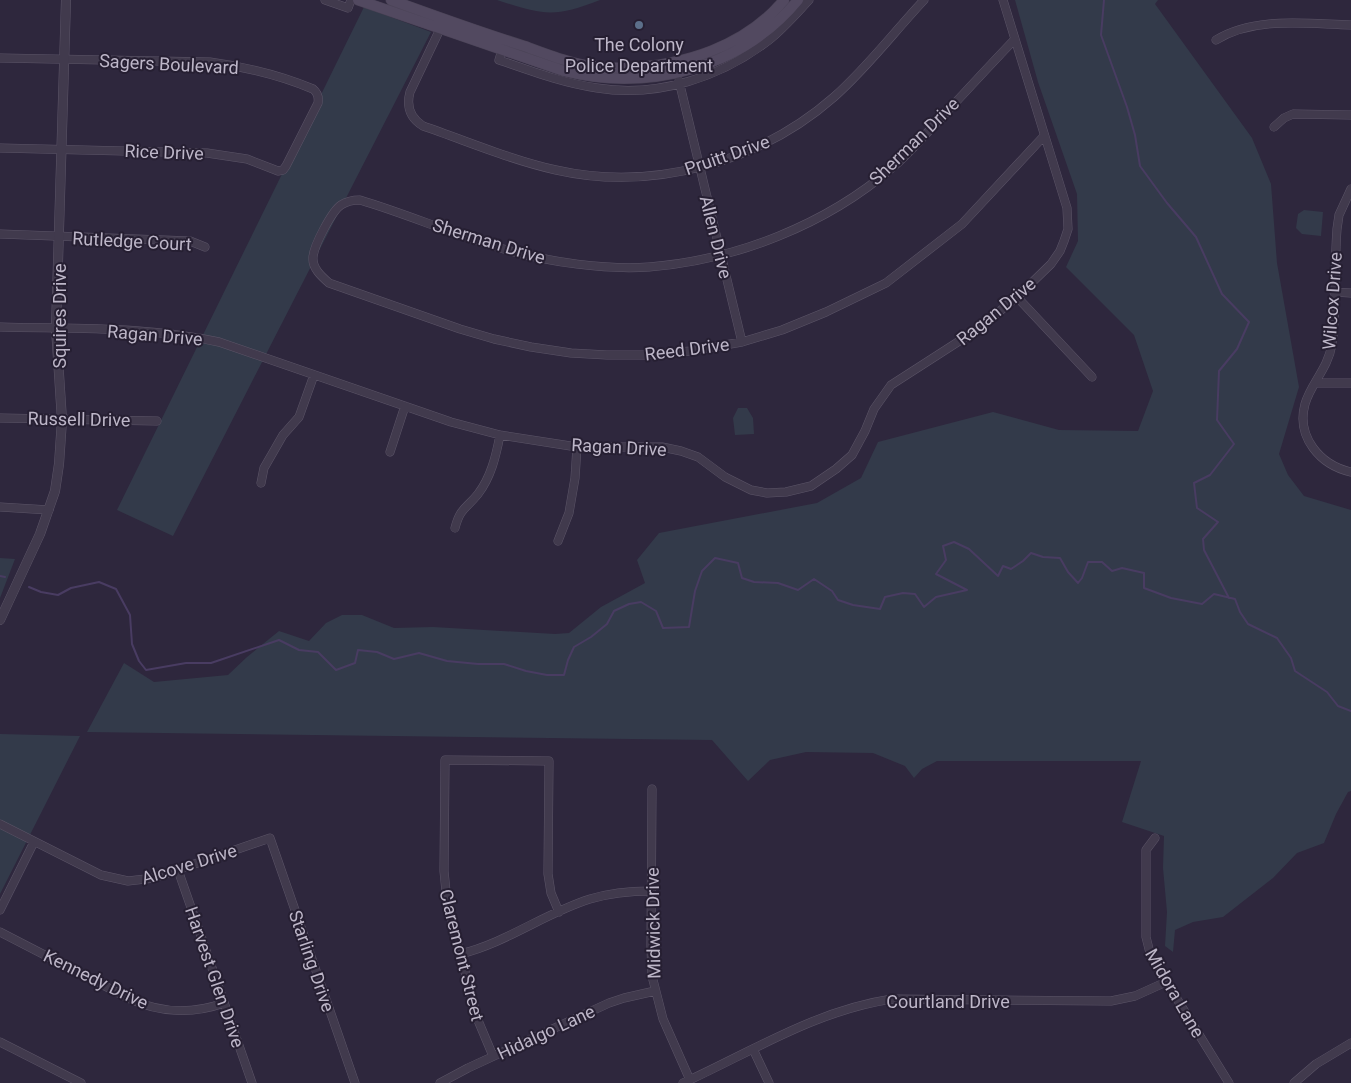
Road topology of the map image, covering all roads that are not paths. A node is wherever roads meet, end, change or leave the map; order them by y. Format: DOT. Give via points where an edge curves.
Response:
graph roads {
  1 [pos="66,0"];
  2 [pos="325,0"];
  3 [pos="351,0"];
  4 [pos="358,0"];
  5 [pos="391,0"];
  6 [pos="784,0"];
  7 [pos="798,0"];
  8 [pos="809,0"];
  9 [pos="924,0"];
  10 [pos="1003,0"];
  11 [pos="443,24"];
  12 [pos="1351,25"];
  13 [pos="1015,39"];
  14 [pos="1216,40"];
  15 [pos="502,50"];
  16 [pos="0,58"];
  17 [pos="64,60"];
  18 [pos="676,62"];
  19 [pos="677,73"];
  20 [pos="679,84"];
  21 [pos="1351,115"];
  22 [pos="1274,127"];
  23 [pos="303,134"];
  24 [pos="1044,136"];
  25 [pos="0,148"];
  26 [pos="62,149"];
  27 [pos="700,168"];
  28 [pos="1351,189"];
  29 [pos="1348,202"];
  30 [pos="323,232"];
  31 [pos="0,234"];
  32 [pos="59,237"];
  33 [pos="205,247"];
  34 [pos="721,254"];
  35 [pos="1334,292"];
  36 [pos="1351,293"];
  37 [pos="1017,298"];
  38 [pos="0,327"];
  39 [pos="56,328"];
  40 [pos="742,342"];
  41 [pos="314,375"];
  42 [pos="1092,377"];
  43 [pos="1316,382"];
  44 [pos="1351,383"];
  45 [pos="405,406"];
  46 [pos="0,418"];
  47 [pos="62,420"];
  48 [pos="157,421"];
  49 [pos="500,435"];
  50 [pos="576,446"];
  51 [pos="390,452"];
  52 [pos="1351,472"];
  53 [pos="261,483"];
  54 [pos="0,507"];
  55 [pos="49,510"];
  56 [pos="454,528"];
  57 [pos="558,542"];
  58 [pos="0,620"];
  59 [pos="652,789"];
  60 [pos="0,824"];
  61 [pos="270,838"];
  62 [pos="1155,838"];
  63 [pos="34,842"];
  64 [pos="178,870"];
  65 [pos="651,892"];
  66 [pos="0,910"];
  67 [pos="559,912"];
  68 [pos="0,932"];
  69 [pos="460,954"];
  70 [pos="1166,982"];
  71 [pos="655,991"];
  72 [pos="224,1003"];
  73 [pos="0,1042"];
  74 [pos="1351,1043"];
  75 [pos="753,1050"];
  76 [pos="493,1056"];
  77 [pos="686,1081"];
  78 [pos="81,1083"];
  79 [pos="252,1083"];
  80 [pos="355,1083"];
  81 [pos="440,1083"];
  82 [pos="769,1083"];
  83 [pos="1229,1083"];
  84 [pos="1294,1083"];
  1 -- 17 [label="street, Squires Drive"];
  2 -- 3 [label="street" via="348,8"];
  4 -- 11 [label="main road"];
  5 -- 11 [label="main road"];
  6 -- 18 [label="main road" via="737,39"];
  7 -- 19 [label="main road" via="766,30 738,50"];
  8 -- 20 [label="street" via="769,40 741,59"];
  9 -- 27 [label="street, Pruitt Drive" via="846,86 815,112 770,141"];
  10 -- 13 [label="street, Ragan Drive"];
  11 -- 15 [label="main road"];
  11 -- 18 [label="main road" via="575,63 612,68"];
  11 -- 27 [label="street, Pruitt Drive" via="407,100 411,115 423,126 556,170 620,177"];
  12 -- 14 [label="street" via="1274,24 1226,34"];
  13 -- 24 [label="street, Ragan Drive"];
  13 -- 34 [label="street, Sherman Drive" via="911,150 862,190 833,210 799,227 767,241"];
  15 -- 19 [label="main road" via="564,71 596,77 649,78"];
  15 -- 20 [label="street" via="499,60 565,82 599,89 635,90"];
  16 -- 17 [label="street, Sagers Boulevard"];
  17 -- 23 [label="street, Sagers Boulevard" via="210,62 289,78 317,92 319,99"];
  17 -- 26 [label="street, Squires Drive"];
  18 -- 19 [label="main road"];
  19 -- 20 [label="street, Allen Drive"];
  20 -- 27 [label="street, Allen Drive"];
  21 -- 22 [label="street" via="1293,114"];
  23 -- 26 [label="street, Rice Drive" via="286,166 278,171 247,160 207,153"];
  24 -- 37 [label="street, Ragan Drive" via="1067,208 1068,229 1052,264"];
  24 -- 40 [label="street, Reed Drive" via="962,224 886,282 826,312"];
  25 -- 26 [label="street, Rice Drive"];
  26 -- 32 [label="street, Squires Drive"];
  27 -- 34 [label="street, Allen Drive"];
  28 -- 29 [label="street, Wilcox Drive"];
  29 -- 35 [label="street, Wilcox Drive" via="1339,215"];
  30 -- 34 [label="street, Sherman Drive" via="341,205 360,200 506,250 559,261 647,267"];
  30 -- 40 [label="street, Reed Drive" via="313,257 319,275 329,283 494,339 571,353 607,355 690,351"];
  31 -- 32 [label="street, Rutledge Court"];
  32 -- 33 [label="street, Rutledge Court" via="190,242"];
  32 -- 39 [label="street, Squires Drive"];
  34 -- 40 [label="street, Allen Drive"];
  35 -- 36 [label="street"];
  35 -- 43 [label="street, Wilcox Drive" via="1331,349"];
  37 -- 42 [label="street"];
  37 -- 50 [label="street, Ragan Drive" via="978,329 891,385 874,409 852,455 811,486 767,493 751,490 725,477 698,457 681,451 662,447"];
  38 -- 39 [label="street, Ragan Drive"];
  39 -- 41 [label="street, Ragan Drive" via="189,335"];
  39 -- 47 [label="street, Squires Drive"];
  41 -- 45 [label="street, Ragan Drive"];
  41 -- 53 [label="street" via="299,416 283,435 264,468"];
  43 -- 44 [label="street"];
  43 -- 52 [label="street, Wilcox Drive" via="1305,404 1305,427 1312,447 1327,463"];
  45 -- 49 [label="street, Ragan Drive"];
  45 -- 51 [label="street"];
  46 -- 47 [label="street, Russell Drive"];
  47 -- 48 [label="street, Russell Drive"];
  47 -- 55 [label="street, Squires Drive" via="59,464"];
  49 -- 50 [label="street, Ragan Drive"];
  49 -- 56 [label="street" via="488,479 458,515"];
  50 -- 57 [label="street" via="569,514"];
  54 -- 55 [label="street"];
  55 -- 58 [label="street, Squires Drive"];
  59 -- 65 [label="street, Midwick Drive"];
  60 -- 63 [label="street, Alcove Drive"];
  61 -- 64 [label="street, Alcove Drive"];
  61 -- 80 [label="street, Starling Drive"];
  62 -- 70 [label="street, Midora Lane" via="1146,850 1146,937 1151,957"];
  63 -- 64 [label="street, Alcove Drive" via="117,880 145,880"];
  63 -- 66 [label="street"];
  64 -- 72 [label="street, Harvest Glen Drive"];
  65 -- 67 [label="street" via="601,896"];
  65 -- 71 [label="street, Midwick Drive" via="651,962"];
  67 -- 69 [label="street"];
  67 -- 69 [label="street, Claremont Street" via="548,876 549,761 445,760 444,880"];
  68 -- 72 [label="street, Kennedy Drive" via="144,1005 184,1011"];
  69 -- 76 [label="street, Claremont Street" via="476,1018"];
  70 -- 75 [label="street, Courtland Drive" via="1135,996 1110,1002 892,999 864,1003 813,1021"];
  70 -- 83 [label="street, Midora Lane"];
  71 -- 76 [label="street, Hidalgo Lane" via="611,1002"];
  71 -- 77 [label="street, Midwick Drive"];
  72 -- 79 [label="street, Harvest Glen Drive"];
  73 -- 78 [label="street"];
  74 -- 84 [label="street" via="1316,1064"];
  75 -- 77 [label="street, Courtland Drive"];
  75 -- 82 [label="street"];
  76 -- 81 [label="street, Hidalgo Lane"];
}
